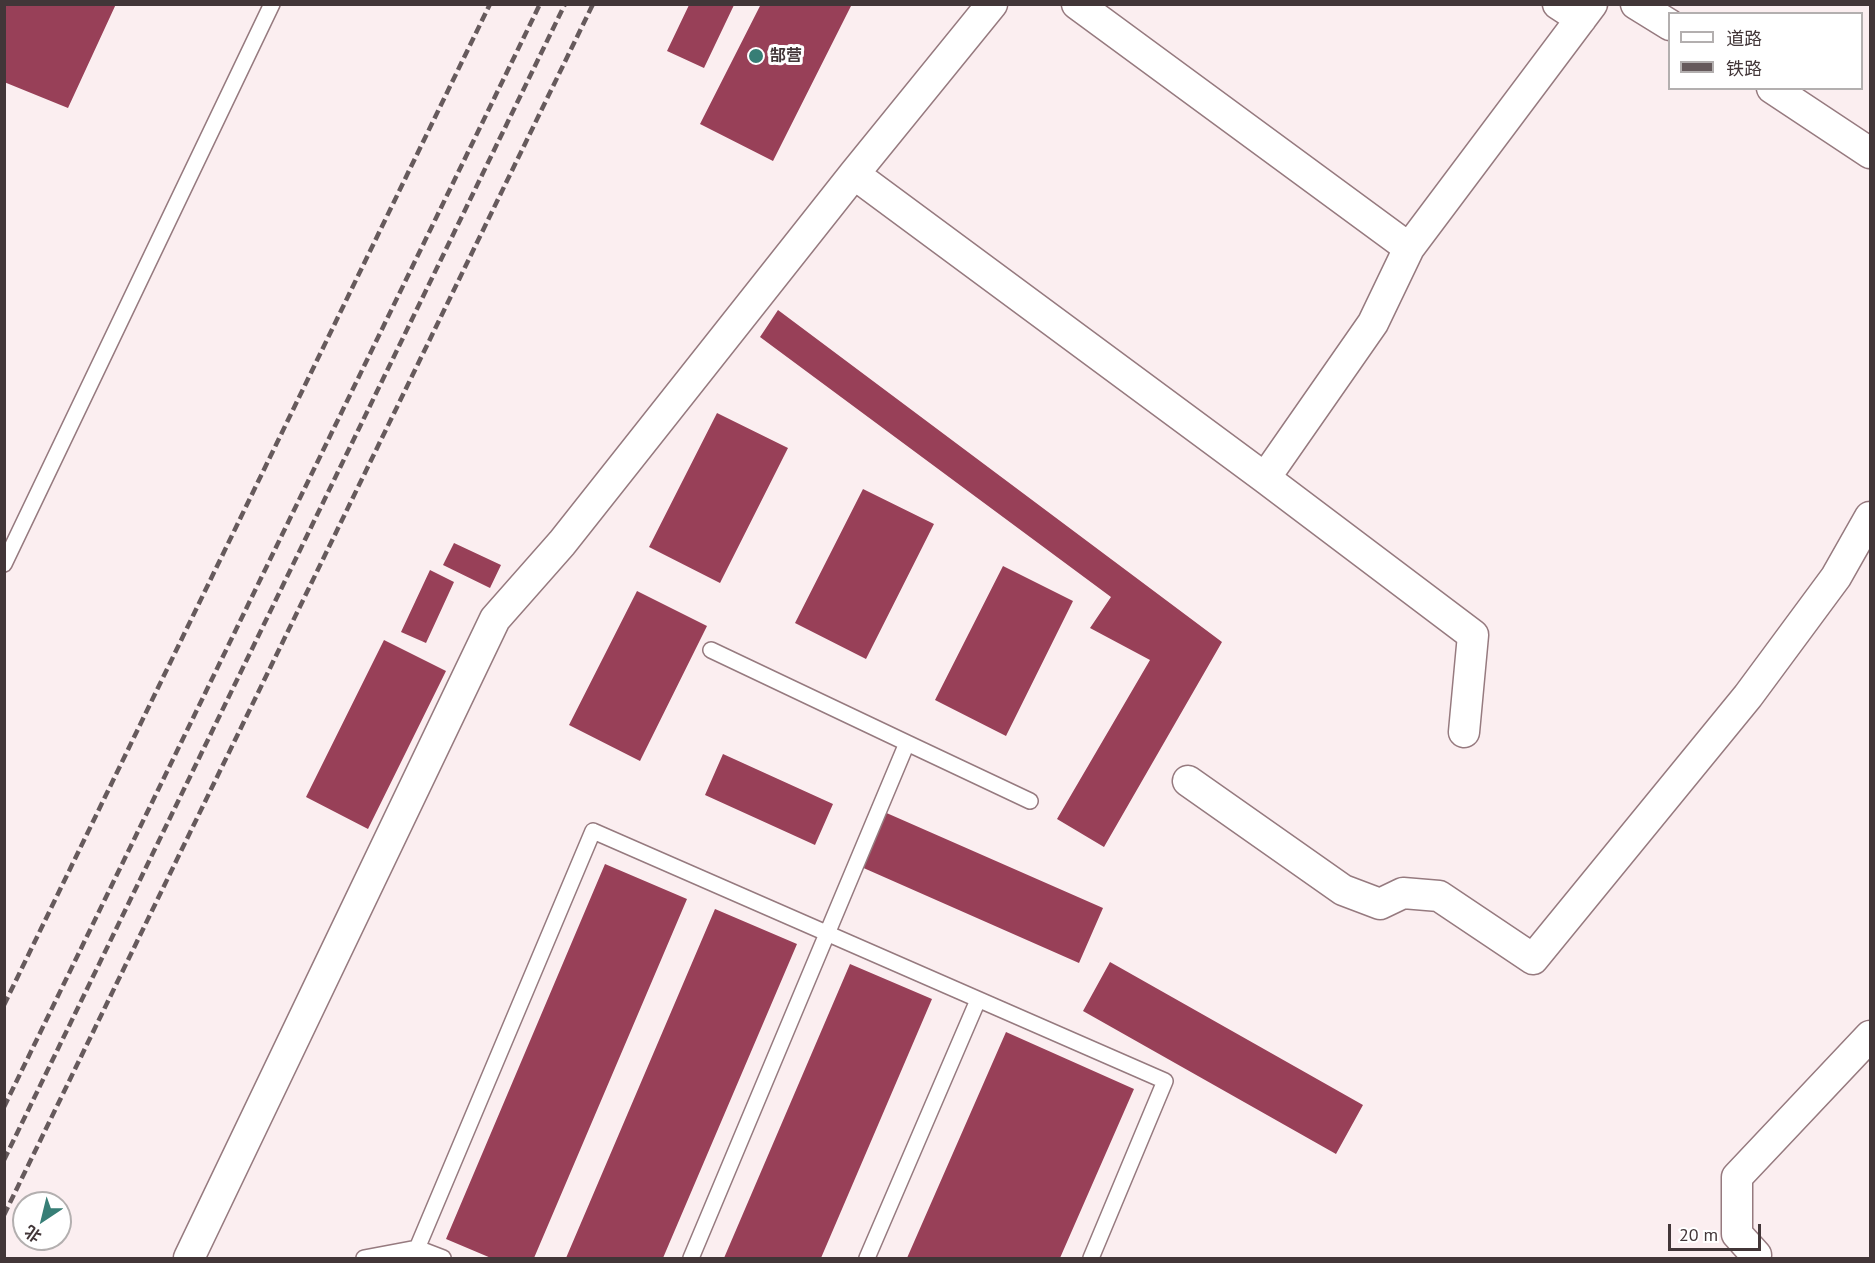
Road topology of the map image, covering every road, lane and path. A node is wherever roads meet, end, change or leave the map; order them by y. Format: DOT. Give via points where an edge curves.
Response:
graph roads {
  1 [pos="272,4"];
  2 [pos="992,4"];
  3 [pos="1077,4"];
  4 [pos="1636,4"];
  5 [pos="1577,9"];
  6 [pos="1668,24"];
  7 [pos="1775,90"];
  8 [pos="1870,153"];
  9 [pos="854,174"];
  10 [pos="1409,248"];
  11 [pos="1265,478"];
  12 [pos="1870,517"];
  13 [pos="4,564"];
  14 [pos="711,650"];
  15 [pos="1464,732"];
  16 [pos="908,743"];
  17 [pos="1188,781"];
  18 [pos="1030,801"];
  19 [pos="828,933"];
  20 [pos="978,1000"];
  21 [pos="1870,1036"];
  22 [pos="415,1253"];
  23 [pos="1756,1255"];
  24 [pos="189,1258"];
  25 [pos="364,1258"];
  26 [pos="443,1258"];
  27 [pos="691,1258"];
  28 [pos="867,1258"];
  29 [pos="1091,1258"];
  1 -- 13 [label="lane"];
  2 -- 9 [label="street"];
  3 -- 10 [label="street"];
  4 -- 6 [label="street"];
  5 -- 10 [label="street"];
  7 -- 8 [label="street"];
  9 -- 11 [label="street"];
  9 -- 24 [label="street" via="562,543 495,619"];
  10 -- 11 [label="street" via="1373,323"];
  11 -- 15 [label="street" via="1473,636"];
  12 -- 17 [label="street" via="1836,578 1748,696 1533,959 1439,896 1403,893 1380,904 1343,890"];
  14 -- 16 [label="lane"];
  16 -- 18 [label="lane"];
  16 -- 19 [label="lane"];
  19 -- 20 [label="lane"];
  19 -- 22 [label="lane" via="593,831"];
  19 -- 27 [label="lane"];
  20 -- 28 [label="lane"];
  20 -- 29 [label="lane" via="1165,1081"];
  21 -- 23 [label="street" via="1737,1177 1737,1234"];
  22 -- 25 [label="lane"];
  22 -- 26 [label="lane"];
}
